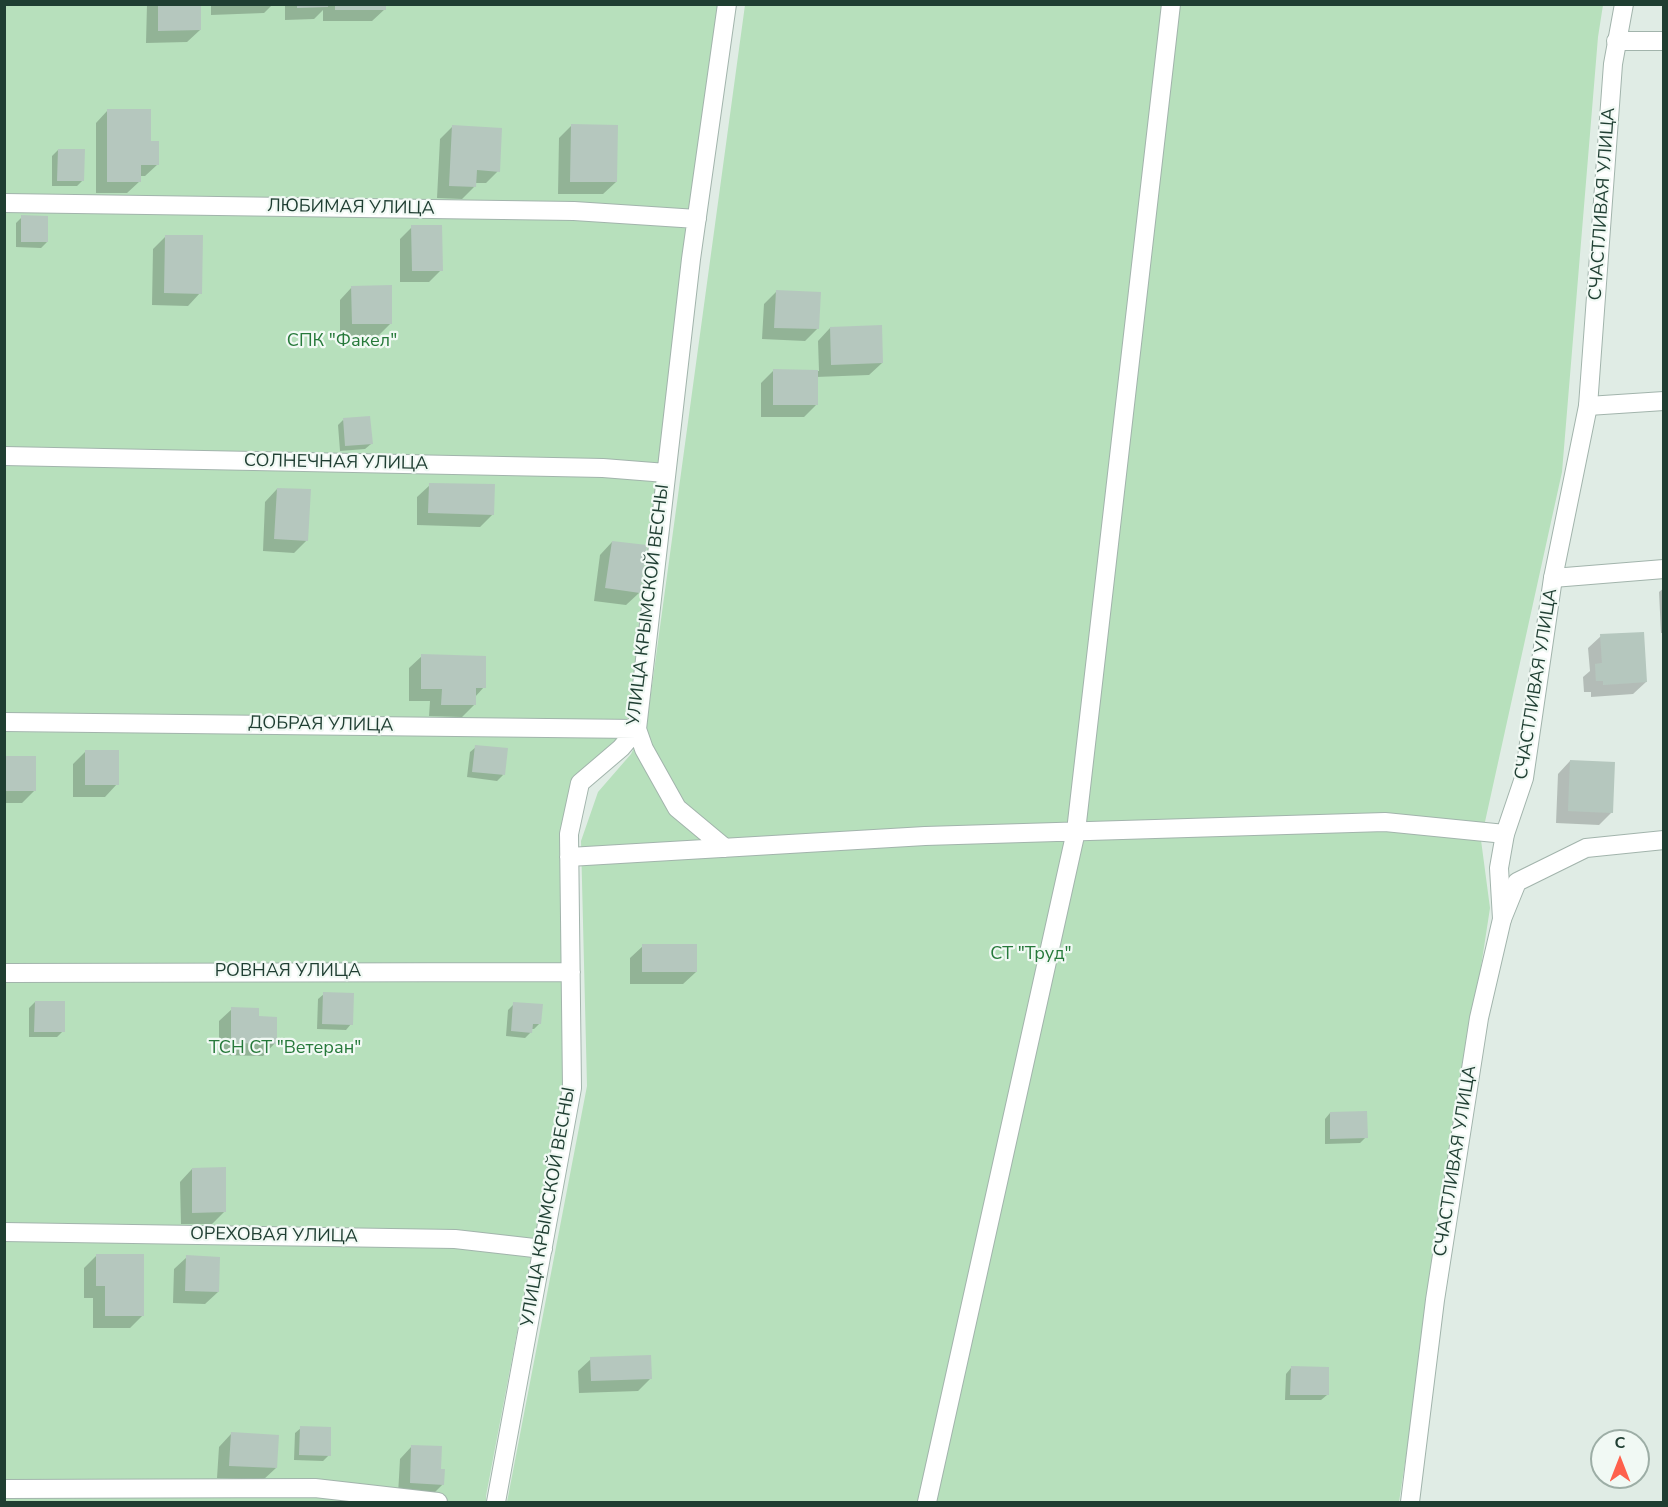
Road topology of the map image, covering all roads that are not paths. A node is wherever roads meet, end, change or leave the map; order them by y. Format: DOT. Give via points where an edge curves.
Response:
graph roads {
  1 [pos="727,4"];
  2 [pos="1170,4"];
  3 [pos="1624,4"];
  4 [pos="1664,40"];
  5 [pos="1616,41"];
  6 [pos="4,203"];
  7 [pos="697,219"];
  8 [pos="1664,400"];
  9 [pos="1588,406"];
  10 [pos="4,456"];
  11 [pos="666,473"];
  12 [pos="1664,569"];
  13 [pos="1553,578"];
  14 [pos="4,722"];
  15 [pos="637,729"];
  16 [pos="1076,831"];
  17 [pos="1505,834"];
  18 [pos="1664,840"];
  19 [pos="725,848"];
  20 [pos="569,857"];
  21 [pos="1502,919"];
  22 [pos="571,972"];
  23 [pos="4,973"];
  24 [pos="4,1232"];
  25 [pos="543,1249"];
  26 [pos="4,1489"];
  27 [pos="438,1503"];
  28 [pos="496,1503"];
  29 [pos="927,1503"];
  30 [pos="1410,1503"];
  1 -- 7 [label="street, УЛИЦА КРЫМСКОЙ ВЕСНЫ"];
  2 -- 16 [label="street"];
  3 -- 5 [label="street, СЧАСТЛИВАЯ УЛИЦА"];
  4 -- 5 [label="street"];
  5 -- 9 [label="street, СЧАСТЛИВАЯ УЛИЦА"];
  6 -- 7 [label="street, ЛЮБИМАЯ УЛИЦА" via="574,211"];
  7 -- 11 [label="street, УЛИЦА КРЫМСКОЙ ВЕСНЫ"];
  8 -- 9 [label="street"];
  9 -- 13 [label="street, СЧАСТЛИВАЯ УЛИЦА"];
  10 -- 11 [label="street, СОЛНЕЧНАЯ УЛИЦА" via="603,468"];
  11 -- 15 [label="street, УЛИЦА КРЫМСКОЙ ВЕСНЫ"];
  12 -- 13 [label="street"];
  13 -- 17 [label="street, СЧАСТЛИВАЯ УЛИЦА" via="1524,777"];
  14 -- 15 [label="street, ДОБРАЯ УЛИЦА"];
  15 -- 19 [label="street" via="677,808"];
  15 -- 20 [label="street, УЛИЦА КРЫМСКОЙ ВЕСНЫ" via="580,783 569,834"];
  16 -- 17 [label="street" via="1384,822"];
  16 -- 19 [label="street"];
  16 -- 29 [label="street"];
  17 -- 21 [label="street, СЧАСТЛИВАЯ УЛИЦА" via="1499,868"];
  18 -- 21 [label="street" via="1586,848 1517,882"];
  19 -- 20 [label="street"];
  20 -- 22 [label="street, УЛИЦА КРЫМСКОЙ ВЕСНЫ"];
  21 -- 30 [label="street, СЧАСТЛИВАЯ УЛИЦА" via="1479,1018 1435,1300"];
  22 -- 23 [label="street, РОВНАЯ УЛИЦА"];
  22 -- 25 [label="street, УЛИЦА КРЫМСКОЙ ВЕСНЫ" via="572,1088"];
  24 -- 25 [label="street, ОРЕХОВАЯ УЛИЦА" via="455,1239"];
  25 -- 28 [label="street, УЛИЦА КРЫМСКОЙ ВЕСНЫ"];
  26 -- 27 [label="street" via="315,1488"];
}
